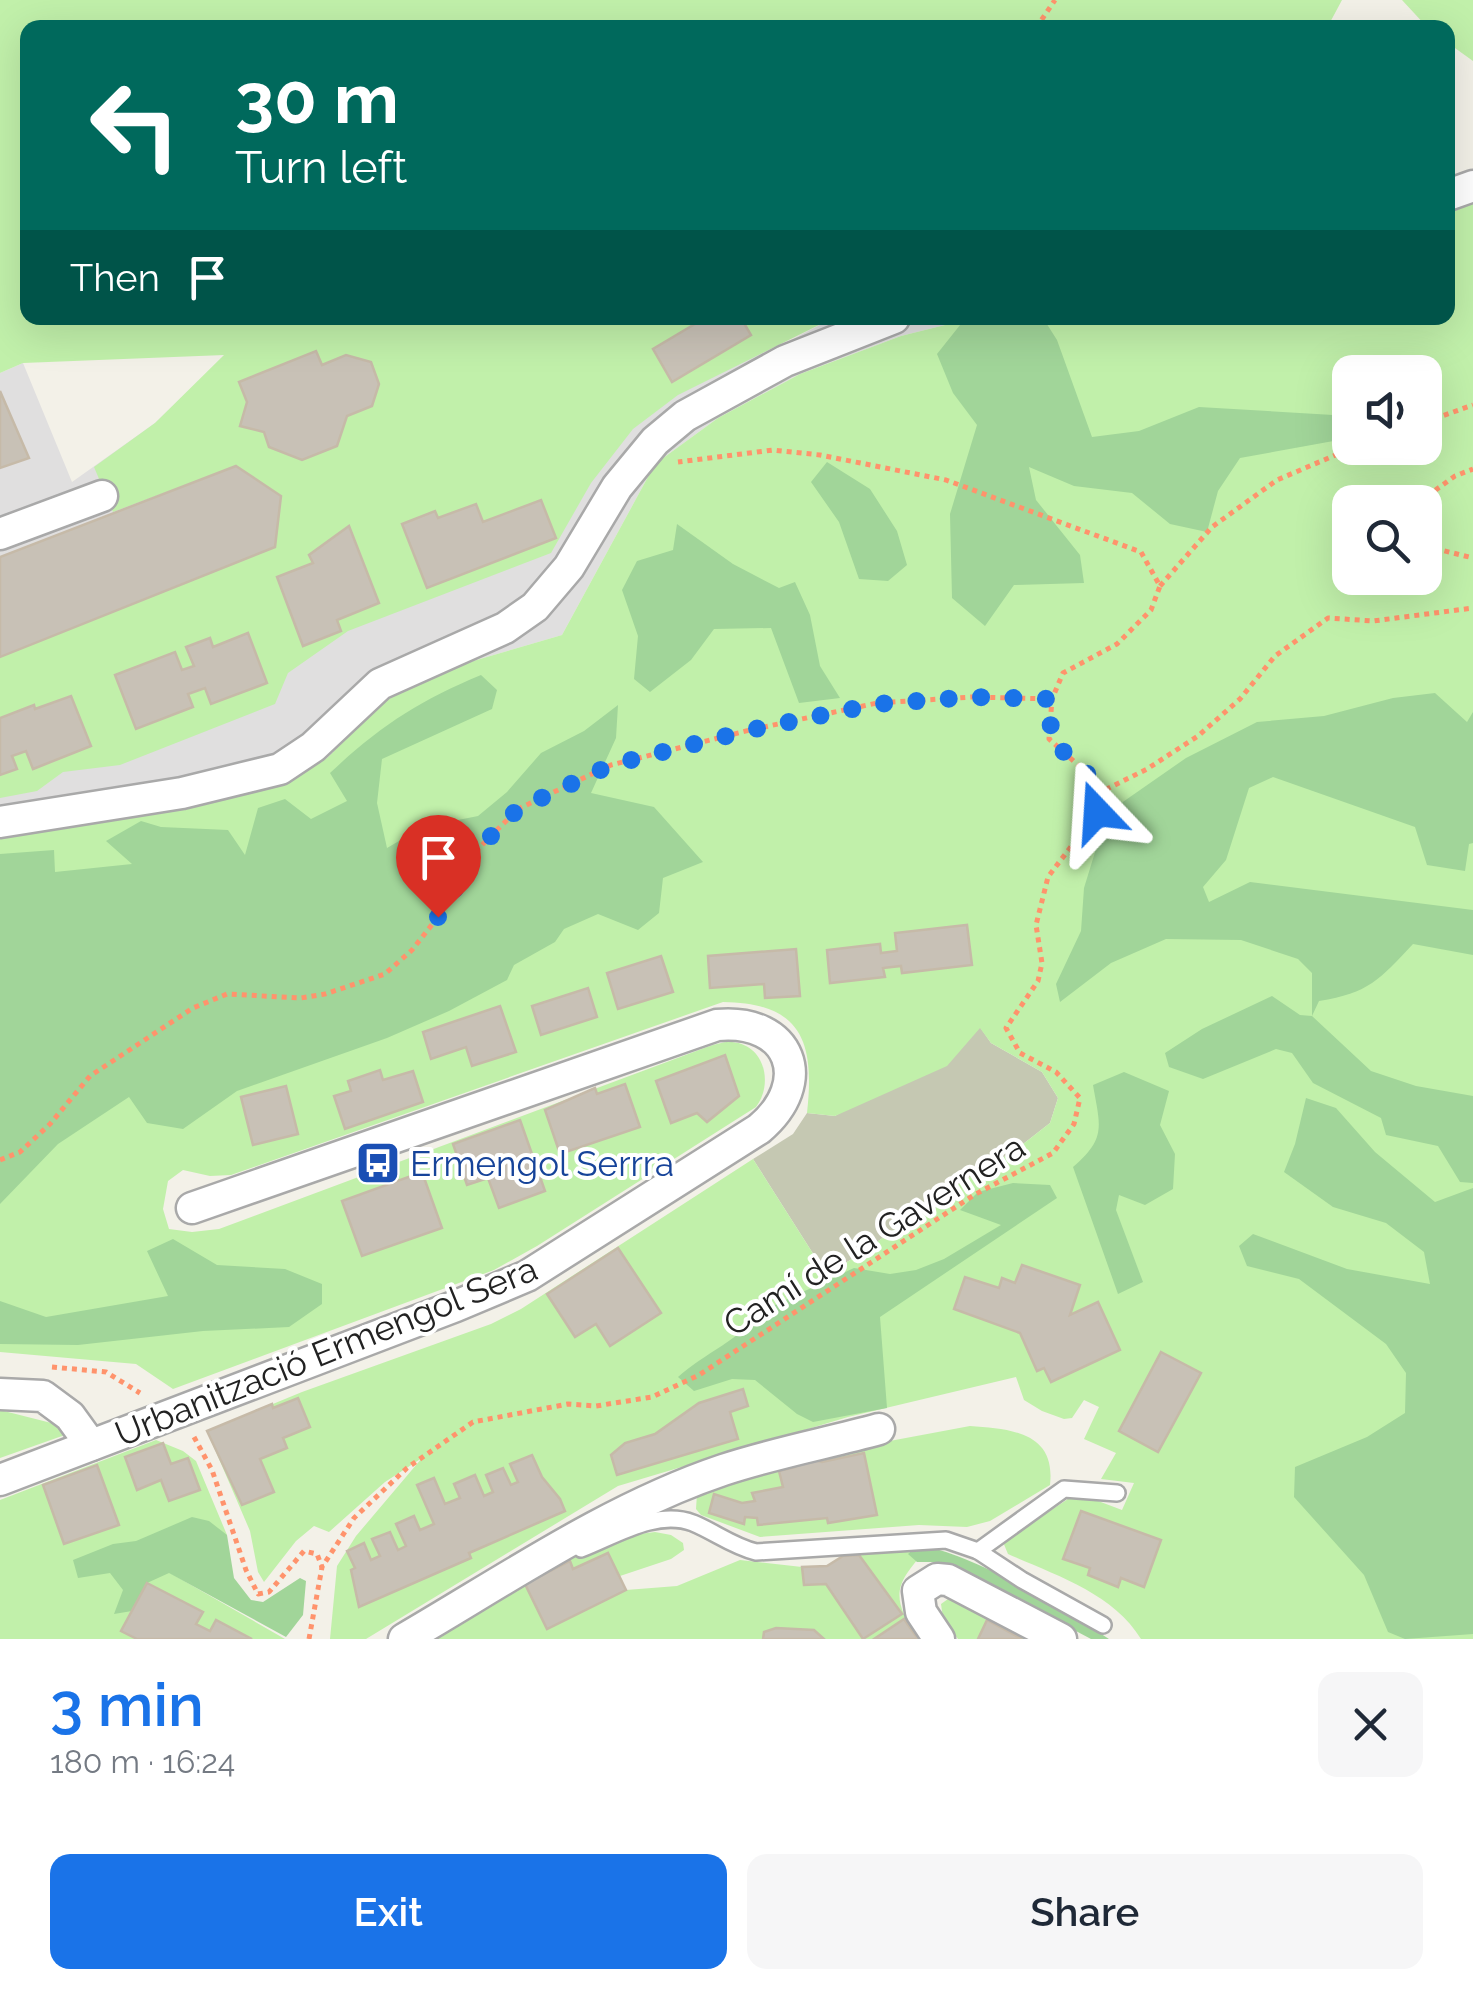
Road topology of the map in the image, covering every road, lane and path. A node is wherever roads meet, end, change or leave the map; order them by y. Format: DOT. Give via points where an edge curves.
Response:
graph roads {
  1 [pos="876,325"];
  2 [pos="1473,405"];
  3 [pos="1442,416"];
  4 [pos="642,456"];
  5 [pos="1332,457"];
  6 [pos="1473,469"];
  7 [pos="1442,485"];
  8 [pos="102,496"];
  9 [pos="0,534"];
  10 [pos="1442,550"];
  11 [pos="1473,558"];
  12 [pos="1160,586"];
  13 [pos="1473,608"];
  14 [pos="1052,699"];
  15 [pos="1097,794"];
  16 [pos="0,822"];
  17 [pos="0,1160"];
  18 [pos="192,1208"];
  19 [pos="35,1365"];
  20 [pos="0,1394"];
  21 [pos="173,1414"];
  22 [pos="879,1430"];
  23 [pos="91,1445"];
  24 [pos="0,1480"];
  25 [pos="1116,1493"];
  26 [pos="978,1551"];
  27 [pos="553,1552"];
  28 [pos="322,1567"];
  29 [pos="1103,1624"];
  30 [pos="310,1639"];
  31 [pos="404,1639"];
  32 [pos="939,1639"];
  33 [pos="1061,1639"];
  1 -- 4 [label="street" via="785,361 685,416"];
  2 -- 3 [label="path"];
  4 -- 12 [label="path" via="655,464 773,450 946,480 1141,552"];
  4 -- 16 [label="street" via="535,608 380,684 280,769 182,793"];
  5 -- 12 [label="path" via="1278,480 1212,527"];
  6 -- 7 [label="path"];
  8 -- 9 [label="street"];
  10 -- 11 [label="path"];
  12 -- 14 [label="path" via="1151,610 1116,644 1062,673"];
  13 -- 15 [label="path" via="1373,621 1328,618 1275,656 1198,736"];
  14 -- 15 [label="path" via="1050,739 1096,782"];
  14 -- 17 [label="path" via="877,704 611,765 518,809 479,848 412,950 385,974 325,994 228,994 193,1008 90,1076 20,1152"];
  15 -- 28 [label="path, Camí de la Gavernera" via="1097,812 1048,877 1036,925 1038,981 1006,1028 1020,1052 1056,1072 1080,1098 1074,1124 1054,1153 974,1195 698,1375 652,1397 473,1422 408,1468 354,1518"];
  18 -- 21 [label="street, Urbanització Ermengol Sera" via="717,1025 759,1028 784,1051 788,1066 784,1103 759,1129 527,1276"];
  19 -- 21 [label="path" via="106,1372"];
  20 -- 23 [label="street, Urbanització Ermengol Sera" via="42,1396 70,1416"];
  21 -- 23 [label="street, Urbanització Ermengol Sera"];
  21 -- 28 [label="path" via="191,1431 212,1470 258,1594 269,1592 304,1551 317,1554"];
  22 -- 27 [label="street" via="723,1470"];
  23 -- 24 [label="street, Urbanització Ermengol Sera"];
  25 -- 26 [label="lane" via="1064,1488"];
  26 -- 27 [label="lane" via="946,1540 756,1552 676,1518 576,1551"];
  26 -- 29 [label="lane"];
  27 -- 31 [label="street"];
  28 -- 30 [label="path, Camí de la Gavernera"];
  32 -- 33 [label="street" via="916,1601 918,1591 937,1578"];
}
